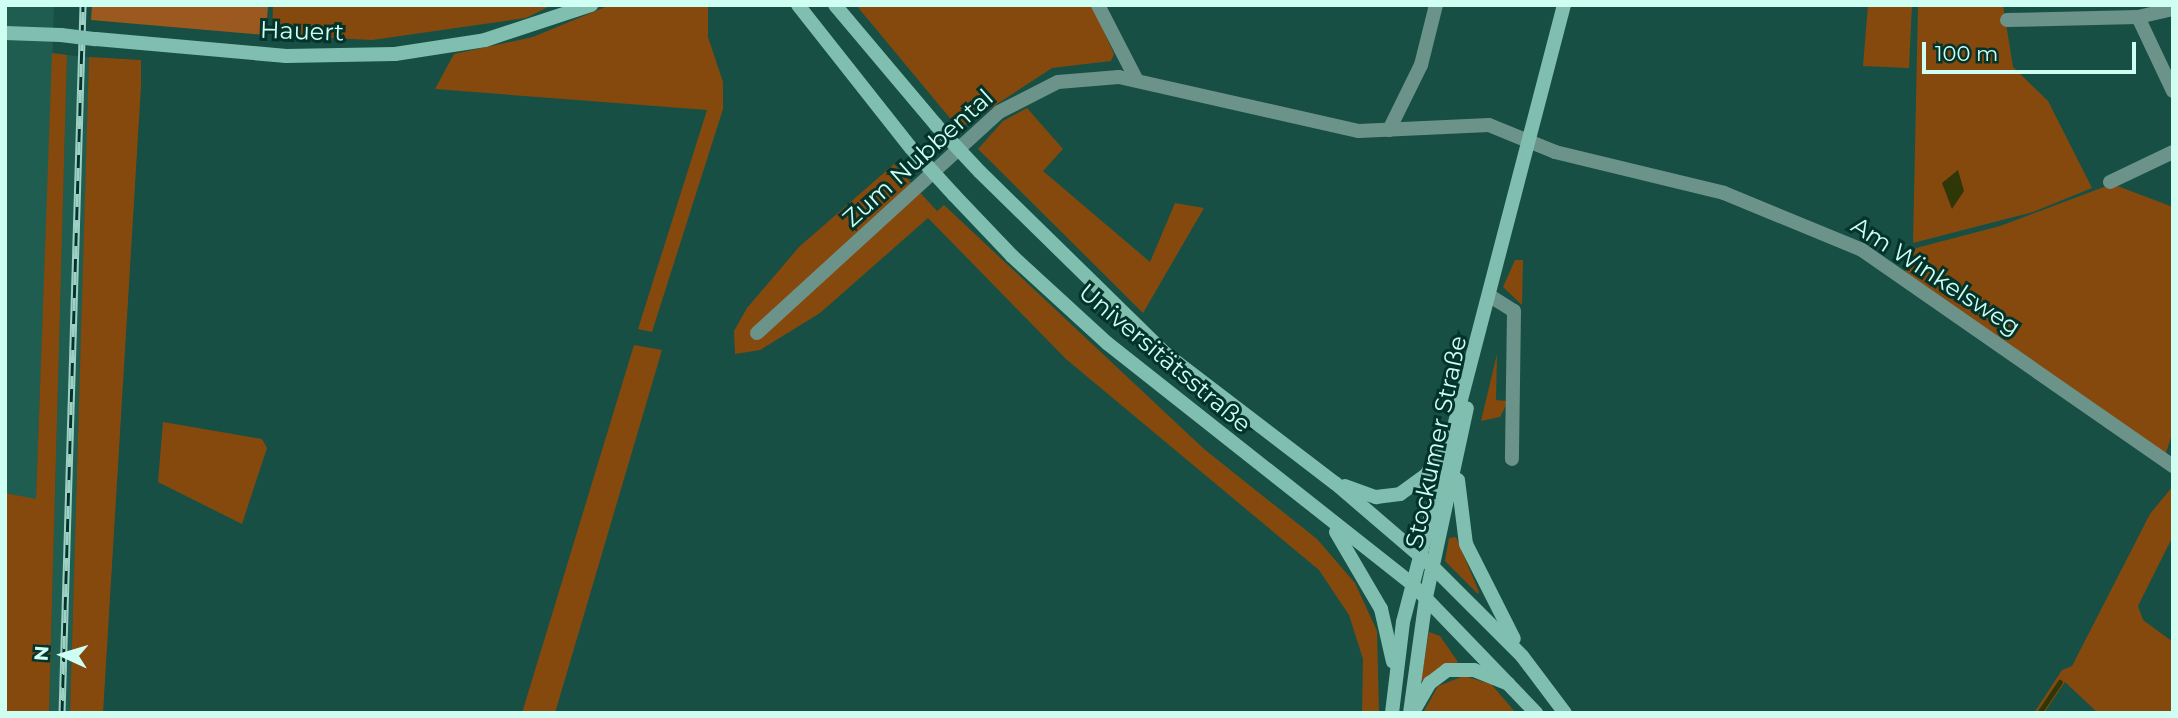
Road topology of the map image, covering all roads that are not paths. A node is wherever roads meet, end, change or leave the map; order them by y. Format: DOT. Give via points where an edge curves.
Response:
graph roads {
  1 [pos="591,5"];
  2 [pos="798,5"];
  3 [pos="835,5"];
  4 [pos="1098,5"];
  5 [pos="1436,5"];
  6 [pos="1564,5"];
  7 [pos="2173,9"];
  8 [pos="2138,17"];
  9 [pos="2007,20"];
  10 [pos="5,33"];
  11 [pos="1136,79"];
  12 [pos="2173,91"];
  13 [pos="1389,130"];
  14 [pos="1530,138"];
  15 [pos="2173,152"];
  16 [pos="2110,181"];
  17 [pos="1490,296"];
  18 [pos="757,333"];
  19 [pos="1455,442"];
  20 [pos="1512,459"];
  21 [pos="2173,466"];
  22 [pos="1335,483"];
  23 [pos="1331,525"];
  24 [pos="1420,555"];
  25 [pos="1433,567"];
  26 [pos="1413,585"];
  27 [pos="1426,597"];
  28 [pos="1522,656"];
  29 [pos="1395,683"];
  30 [pos="1521,694"];
  31 [pos="1392,713"];
  32 [pos="1411,713"];
  33 [pos="1535,713"];
  34 [pos="1565,713"];
  1 -- 10 [label="main road, Hauert, bridge" via="485,40 395,54 286,56"];
  2 -- 23 [label="main road, Universitätsstraße, bridge" via="911,148 1012,257 1107,342"];
  3 -- 22 [label="main road, Universitätsstraße, bridge" via="979,172 1166,355"];
  4 -- 11 [label="street"];
  5 -- 13 [label="street" via="1421,65"];
  6 -- 14 [label="main road, Stockumer Straße"];
  7 -- 8 [label="street"];
  8 -- 9 [label="street"];
  8 -- 12 [label="street"];
  11 -- 13 [label="street, Zum Nubbental" via="1351,129"];
  11 -- 18 [label="street, Zum Nubbental" via="1070,79 1018,99"];
  13 -- 14 [label="street, Zum Nubbental" via="1475,124"];
  14 -- 17 [label="main road, Stockumer Straße"];
  14 -- 21 [label="street, Am Winkelsweg" via="1555,152 1724,193 1862,250"];
  15 -- 16 [label="street"];
  17 -- 19 [label="main road, Stockumer Straße"];
  17 -- 20 [label="street" via="1514,311"];
  19 -- 22 [label="main road, Universitätsstraße" via="1426,475 1400,495 1376,497"];
  19 -- 24 [label="main road, Stockumer Straße"];
  19 -- 25 [label="main road, Stockumer Straße"];
  19 -- 28 [label="main road" via="1461,530"];
  22 -- 24 [label="main road, Universitätsstraße"];
  23 -- 26 [label="main road, Universitätsstraße"];
  23 -- 29 [label="main road" via="1381,609"];
  24 -- 25 [label="main road, Universitätsstraße"];
  24 -- 26 [label="main road, Stockumer Straße"];
  25 -- 27 [label="main road, Stockumer Straße"];
  25 -- 28 [label="main road, Universitätsstraße"];
  26 -- 27 [label="main road, Universitätsstraße"];
  26 -- 29 [label="main road, Stockumer Straße"];
  27 -- 30 [label="main road, Universitätsstraße"];
  27 -- 32 [label="main road, Stockumer Straße"];
  28 -- 34 [label="main road, Universitätsstraße"];
  29 -- 31 [label="main road"];
  30 -- 32 [label="main road" via="1485,672 1454,668 1430,683"];
  30 -- 33 [label="main road, Universitätsstraße"];
}
